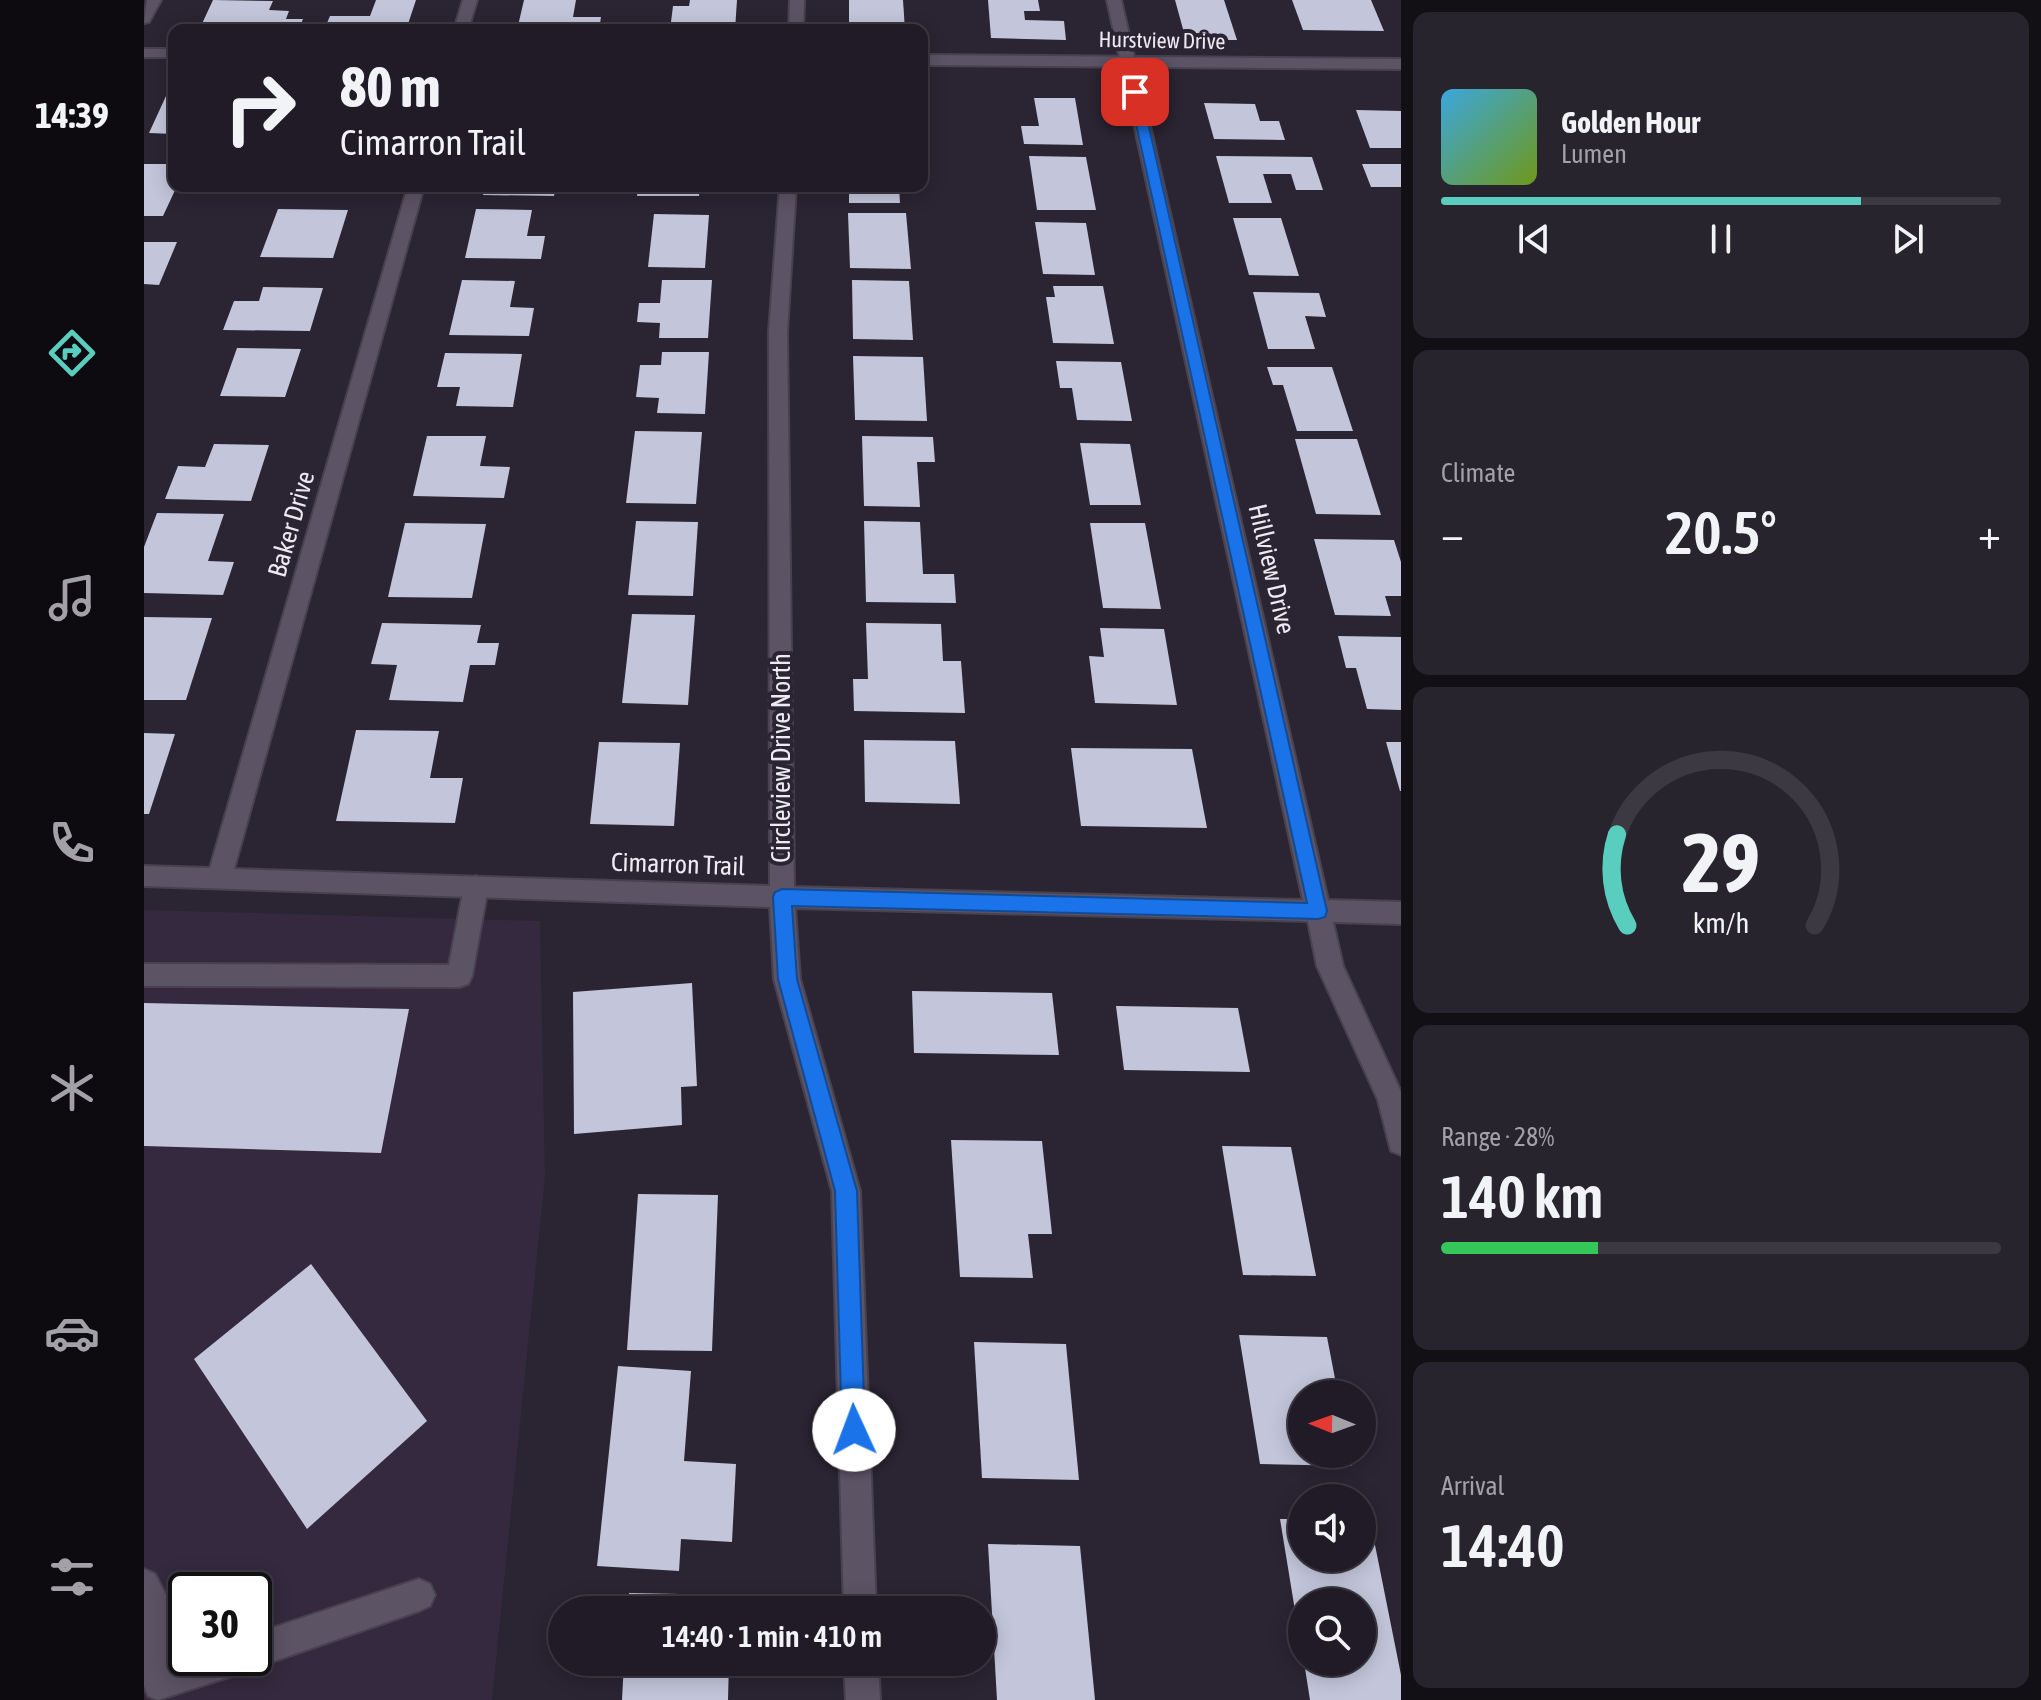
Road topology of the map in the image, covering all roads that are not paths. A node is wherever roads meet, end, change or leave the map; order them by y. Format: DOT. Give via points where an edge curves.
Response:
graph roads {
  1 [pos="154,0"];
  2 [pos="470,0"];
  3 [pos="797,0"];
  4 [pos="1114,0"];
  5 [pos="144,19"];
  6 [pos="463,24"];
  7 [pos="796,24"];
  8 [pos="144,53"];
  9 [pos="168,53"];
  10 [pos="928,60"];
  11 [pos="1128,61"];
  12 [pos="1401,64"];
  13 [pos="414,192"];
  14 [pos="788,192"];
  15 [pos="144,876"];
  16 [pos="219,878"];
  17 [pos="476,887"];
  18 [pos="782,897"];
  19 [pos="1318,911"];
  20 [pos="1401,913"];
  21 [pos="144,975"];
  22 [pos="1401,1142"];
  23 [pos="144,1585"];
  24 [pos="419,1595"];
  25 [pos="860,1596"];
  26 [pos="272,1645"];
  27 [pos="183,1676"];
  28 [pos="862,1676"];
  29 [pos="863,1700"];
  1 -- 5 [label="street"];
  2 -- 6 [label="street"];
  3 -- 7 [label="street"];
  4 -- 11 [label="street, Hillview Drive"];
  8 -- 9 [label="street"];
  10 -- 11 [label="street, Hurstview Drive"];
  11 -- 12 [label="street, Hurstview Drive"];
  11 -- 19 [label="street, Hillview Drive"];
  13 -- 16 [label="street, Baker Drive"];
  14 -- 18 [label="street, Circleview Drive North" via="778,332"];
  15 -- 16 [label="street, Cimarron Trail"];
  16 -- 17 [label="street, Cimarron Trail"];
  17 -- 18 [label="street, Cimarron Trail"];
  17 -- 21 [label="street" via="459,976"];
  18 -- 19 [label="street, Cimarron Trail"];
  18 -- 25 [label="street, Circleview Drive North" via="787,979 846,1191"];
  19 -- 20 [label="street, Cimarron Trail"];
  19 -- 22 [label="street, Hillview Drive" via="1330,966 1391,1100"];
  23 -- 27 [label="street" via="155,1605 160,1684"];
  24 -- 26 [label="street"];
  28 -- 29 [label="street"];
}
